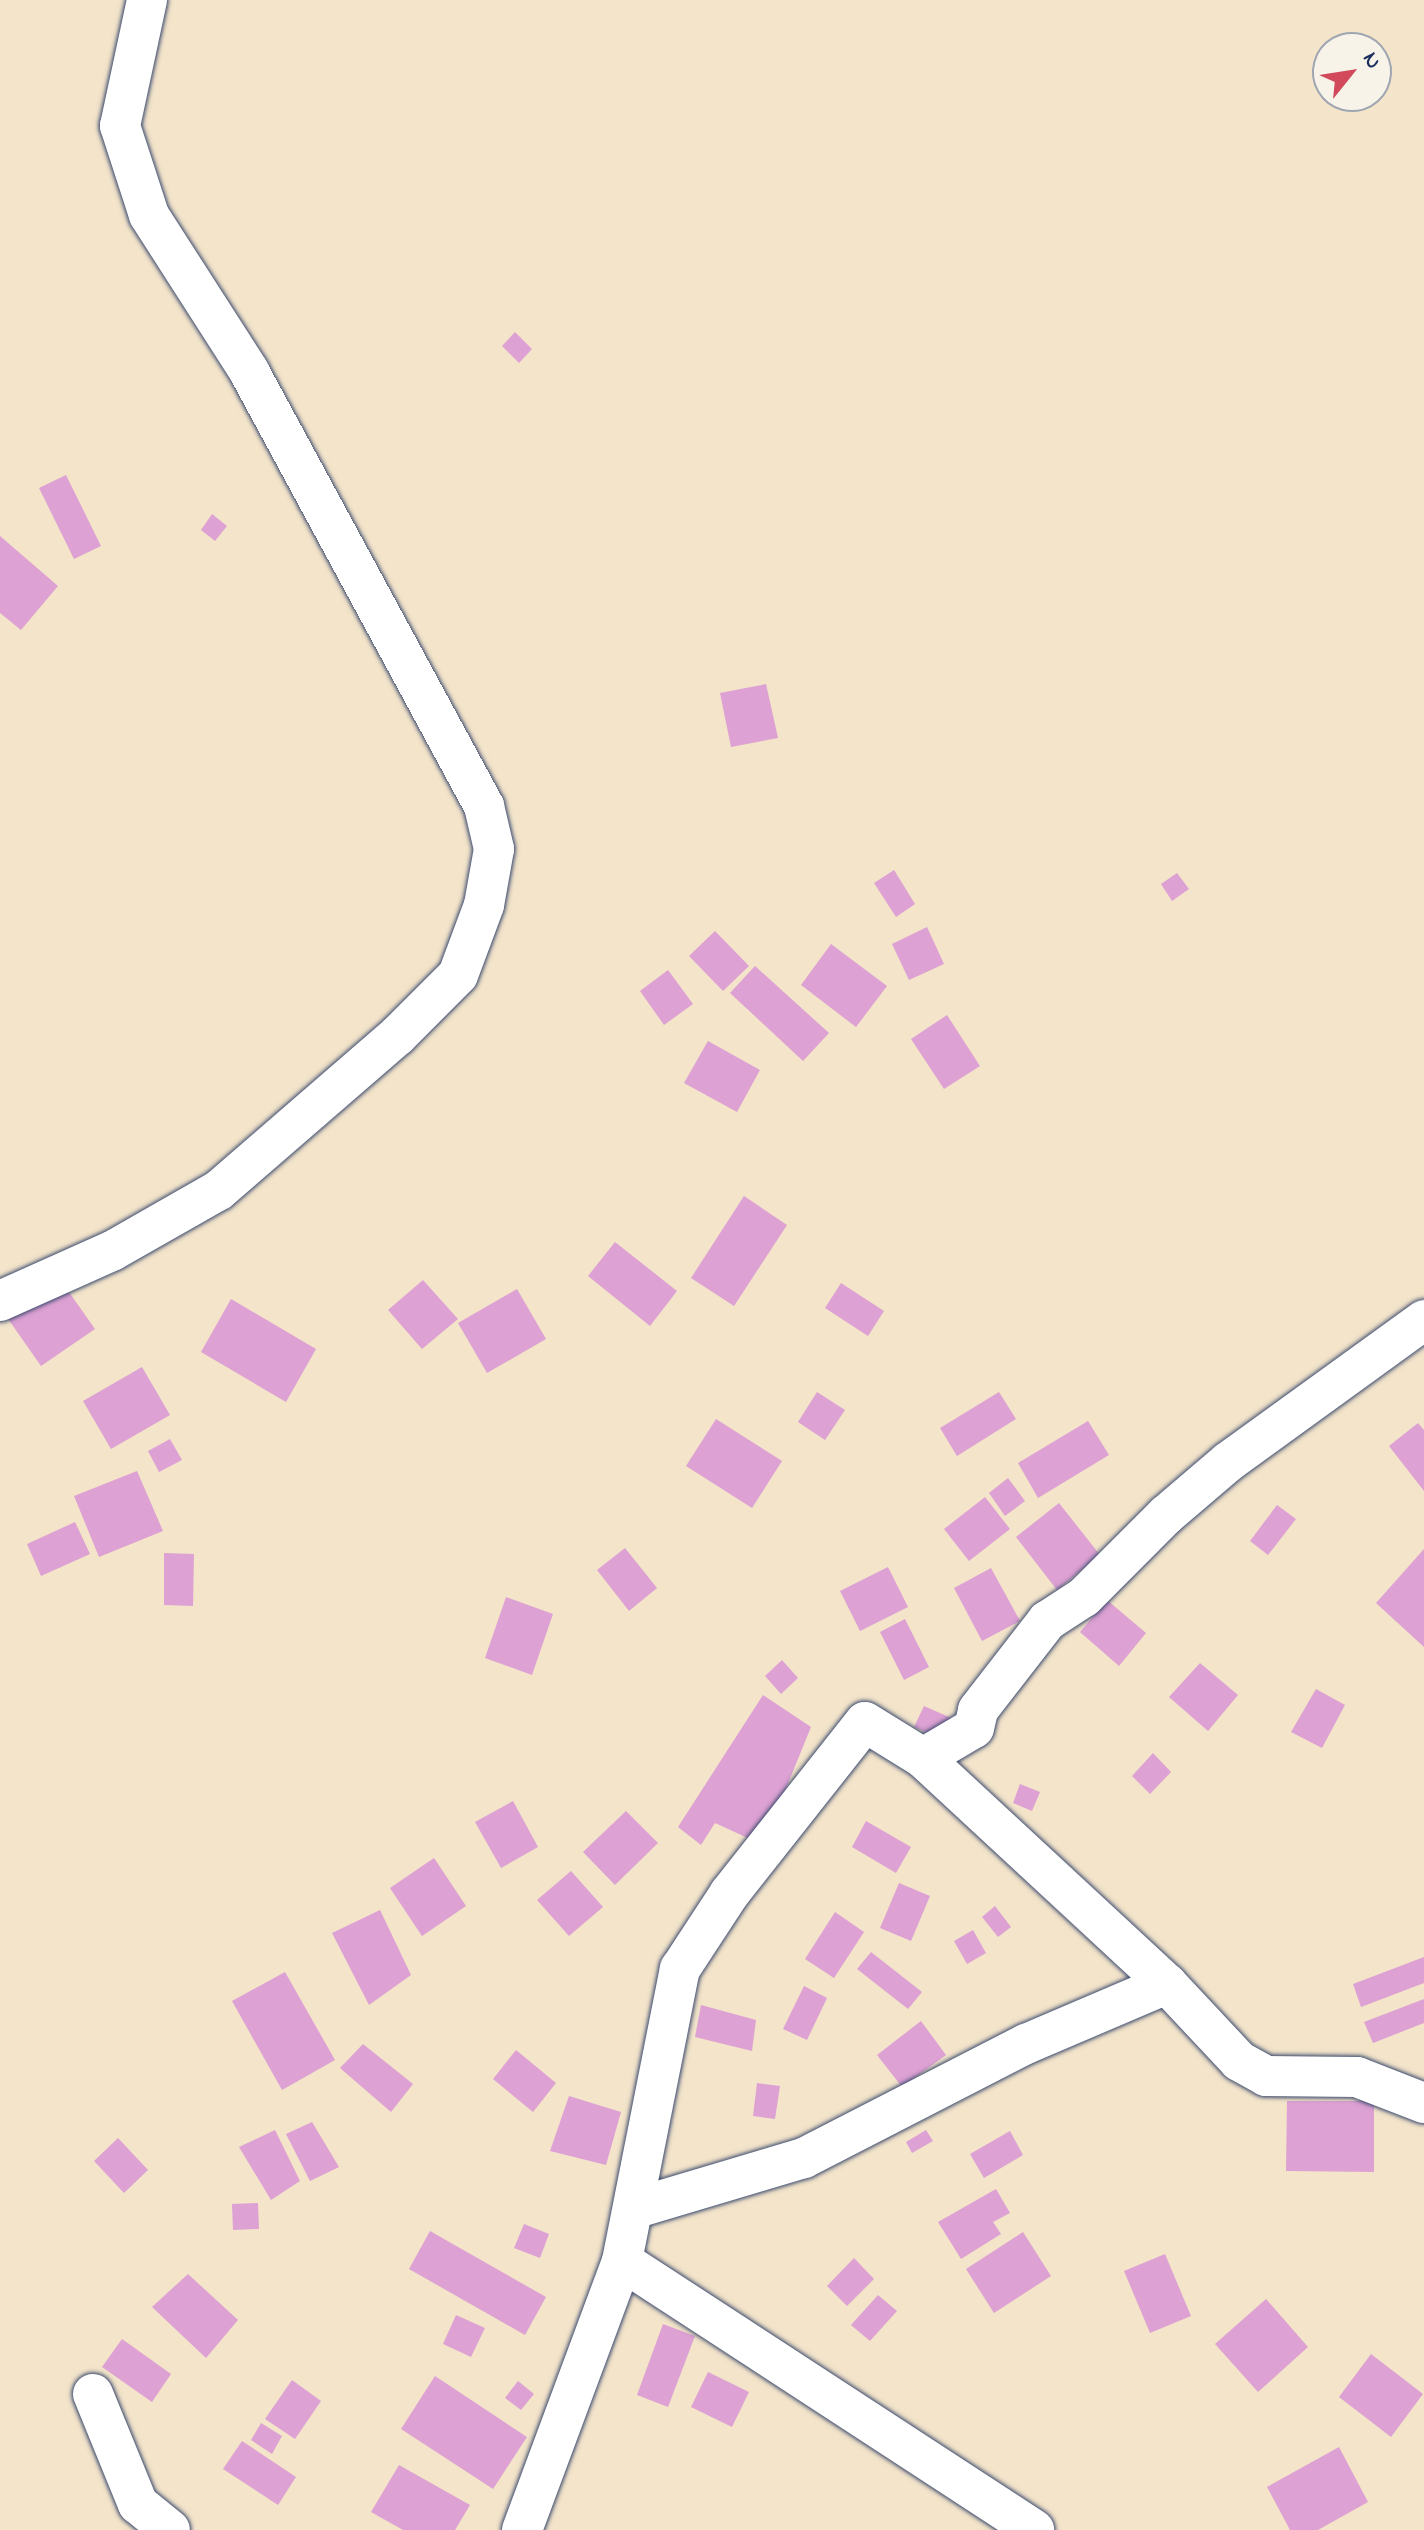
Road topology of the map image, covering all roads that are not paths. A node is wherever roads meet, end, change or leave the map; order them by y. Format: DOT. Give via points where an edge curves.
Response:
graph roads {
  1 [pos="147,0"];
  2 [pos="0,1301"];
  3 [pos="1424,1320"];
  4 [pos="923,1758"];
  5 [pos="1167,1984"];
  6 [pos="1424,2103"];
  7 [pos="636,2208"];
  8 [pos="622,2261"];
  9 [pos="93,2394"];
  10 [pos="170,2530"];
  11 [pos="522,2530"];
  12 [pos="1034,2530"];
  1 -- 2 [label="street" via="120,126 149,215 249,371 484,806 494,849 484,905 458,975 397,1036 219,1190 112,1251"];
  3 -- 4 [label="street" via="1228,1462 1166,1515 1084,1597 1047,1621 978,1710 974,1728"];
  4 -- 5 [label="street"];
  4 -- 7 [label="street" via="865,1722 729,1894 680,1969"];
  5 -- 6 [label="street" via="1239,2061 1266,2076 1357,2077"];
  5 -- 7 [label="street" via="1026,2044 804,2158"];
  7 -- 8 [label="street"];
  8 -- 11 [label="street"];
  8 -- 12 [label="street"];
  9 -- 10 [label="street" via="138,2504"];
}
